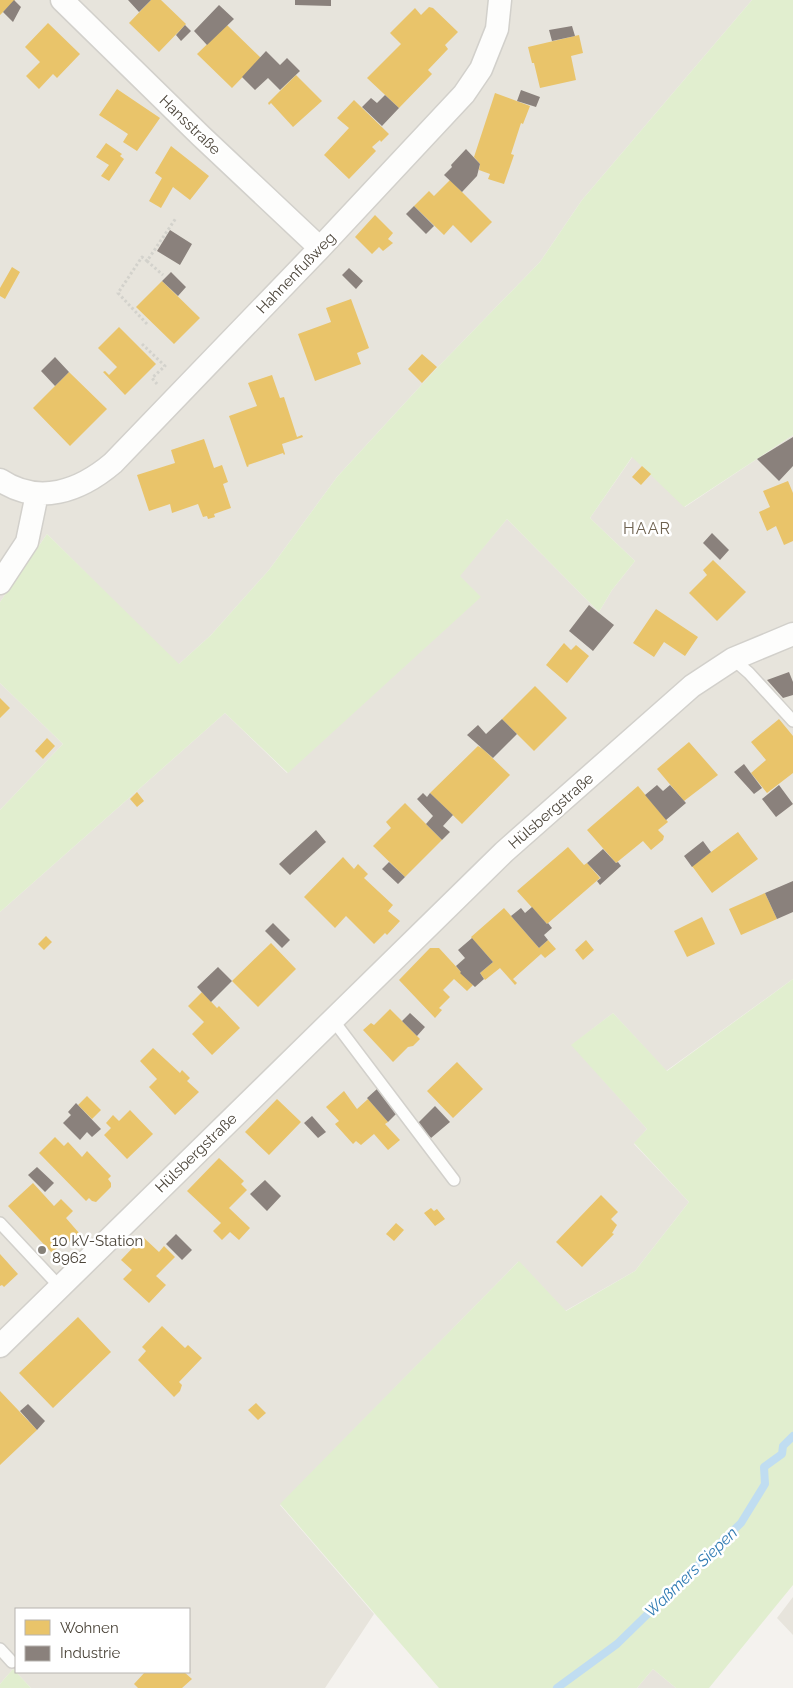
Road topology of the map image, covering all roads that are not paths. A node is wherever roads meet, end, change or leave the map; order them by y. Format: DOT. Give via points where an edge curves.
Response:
graph roads {
  1 [pos="62,0"];
  2 [pos="500,0"];
  3 [pos="320,248"];
  4 [pos="0,480"];
  5 [pos="37,494"];
  6 [pos="0,583"];
  7 [pos="793,634"];
  8 [pos="733,659"];
  9 [pos="793,721"];
  10 [pos="332,1020"];
  11 [pos="454,1180"];
  12 [pos="0,1223"];
  13 [pos="60,1287"];
  14 [pos="0,1346"];
  15 [pos="0,1649"];
  16 [pos="12,1662"];
  1 -- 3 [label="street, Hansstraße"];
  2 -- 3 [label="street, Hahnenfußweg" via="497,30 481,69 464,94"];
  3 -- 5 [label="street, Hahnenfußweg" via="113,463 100,474 65,492"];
  4 -- 5 [label="street, Hahnenfußweg"];
  5 -- 6 [label="street" via="27,542"];
  7 -- 8 [label="street, Hülsbergstraße"];
  8 -- 9 [label="lane"];
  8 -- 10 [label="street, Hülsbergstraße" via="692,686 504,852"];
  10 -- 11 [label="lane"];
  10 -- 13 [label="street, Hülsbergstraße"];
  12 -- 13 [label="lane"];
  13 -- 14 [label="street, Hülsbergstraße"];
  15 -- 16 [label="lane"];
}
